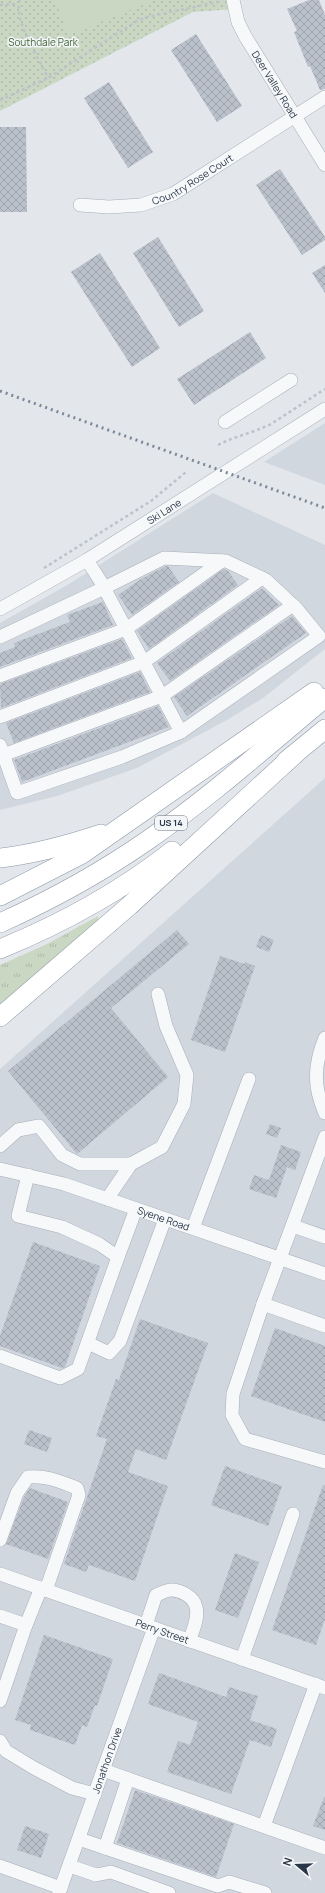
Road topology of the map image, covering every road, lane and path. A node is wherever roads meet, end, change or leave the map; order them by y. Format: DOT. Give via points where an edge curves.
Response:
graph roads {
  1 [pos="20,0"];
  2 [pos="233,0"];
  3 [pos="216,2"];
  4 [pos="18,4"];
  5 [pos="0,5"];
  6 [pos="48,78"];
  7 [pos="325,96"];
  8 [pos="0,100"];
  9 [pos="293,116"];
  10 [pos="325,165"];
  11 [pos="80,205"];
  12 [pos="291,380"];
  13 [pos="325,389"];
  14 [pos="325,409"];
  15 [pos="225,422"];
  16 [pos="218,446"];
  17 [pos="186,472"];
  18 [pos="88,560"];
  19 [pos="222,561"];
  20 [pos="38,571"];
  21 [pos="262,578"];
  22 [pos="104,588"];
  23 [pos="293,604"];
  24 [pos="0,609"];
  25 [pos="126,629"];
  26 [pos="0,637"];
  27 [pos="144,662"];
  28 [pos="0,676"];
  29 [pos="325,685"];
  30 [pos="162,696"];
  31 [pos="325,698"];
  32 [pos="0,717"];
  33 [pos="325,729"];
  34 [pos="181,732"];
  35 [pos="2,750"];
  36 [pos="295,754"];
  37 [pos="4,768"];
  38 [pos="122,828"];
  39 [pos="0,858"];
  40 [pos="0,896"];
  41 [pos="0,923"];
  42 [pos="0,949"];
  43 [pos="158,994"];
  44 [pos="0,1017"];
  45 [pos="325,1038"];
  46 [pos="249,1079"];
  47 [pos="325,1113"];
  48 [pos="325,1137"];
  49 [pos="0,1146"];
  50 [pos="131,1164"];
  51 [pos="0,1169"];
  52 [pos="28,1175"];
  53 [pos="107,1199"];
  54 [pos="136,1209"];
  55 [pos="165,1218"];
  56 [pos="293,1226"];
  57 [pos="193,1228"];
  58 [pos="325,1237"];
  59 [pos="118,1257"];
  60 [pos="280,1258"];
  61 [pos="325,1274"];
  62 [pos="263,1304"];
  63 [pos="325,1326"];
  64 [pos="88,1342"];
  65 [pos="0,1356"];
  66 [pos="325,1462"];
  67 [pos="294,1514"];
  68 [pos="0,1540"];
  69 [pos="0,1574"];
  70 [pos="43,1589"];
  71 [pos="0,1616"];
  72 [pos="26,1625"];
  73 [pos="150,1627"];
  74 [pos="189,1641"];
  75 [pos="242,1659"];
  76 [pos="320,1686"];
  77 [pos="0,1701"];
  78 [pos="0,1741"];
  79 [pos="103,1770"];
  80 [pos="128,1779"];
  81 [pos="95,1794"];
  82 [pos="264,1826"];
  83 [pos="79,1839"];
  84 [pos="105,1848"];
  85 [pos="325,1848"];
  86 [pos="0,1866"];
  87 [pos="70,1866"];
  88 [pos="60,1891"];
  89 [pos="169,1893"];
  90 [pos="265,1893"];
  1 -- 4 [label="path"];
  2 -- 9 [label="street, Deer Valley Road" via="238,22 245,36"];
  3 -- 6 [label="path" via="137,21"];
  4 -- 5 [label="path"];
  4 -- 6 [label="path" via="25,32"];
  6 -- 8 [label="path"];
  7 -- 9 [label="street, Country Rose Court"];
  9 -- 10 [label="street, Deer Valley Road"];
  9 -- 11 [label="street, Country Rose Court" via="173,194 141,205"];
  12 -- 15 [label="street"];
  13 -- 16 [label="path" via="271,424 235,436"];
  14 -- 18 [label="street, Ski Lane"];
  17 -- 20 [label="path" via="151,501"];
  18 -- 22 [label="street"];
  18 -- 24 [label="street, Ski Lane"];
  19 -- 21 [label="street"];
  19 -- 22 [label="street" via="164,558"];
  19 -- 25 [label="street"];
  21 -- 23 [label="street"];
  21 -- 27 [label="street"];
  22 -- 25 [label="street"];
  22 -- 26 [label="street"];
  23 -- 30 [label="street"];
  23 -- 34 [label="street" via="319,636"];
  25 -- 27 [label="street"];
  25 -- 28 [label="street"];
  27 -- 30 [label="street"];
  27 -- 32 [label="street"];
  29 -- 38 [label="highway, US 14"];
  30 -- 34 [label="street"];
  30 -- 35 [label="street"];
  31 -- 41 [label="highway, US 14" via="148,840 92,875"];
  33 -- 36 [label="highway, US 14"];
  34 -- 37 [label="street" via="122,757 17,793"];
  35 -- 37 [label="street"];
  36 -- 42 [label="highway, US 14" via="149,869 98,902"];
  36 -- 44 [label="highway" via="129,906"];
  38 -- 39 [label="highway" via="65,846"];
  38 -- 40 [label="highway, US 14" via="82,854"];
  43 -- 50 [label="street" via="166,1026 187,1075 184,1104 162,1147"];
  45 -- 47 [label="street" via="315,1073 319,1100"];
  46 -- 57 [label="street"];
  48 -- 56 [label="street"];
  49 -- 50 [label="street" via="18,1130 39,1126 62,1155 80,1164"];
  50 -- 53 [label="street"];
  51 -- 52 [label="street, Syene Road"];
  52 -- 53 [label="street, Syene Road"];
  52 -- 59 [label="street" via="18,1216 62,1227 99,1244"];
  53 -- 54 [label="street, Syene Road"];
  54 -- 55 [label="street, Syene Road"];
  54 -- 59 [label="street"];
  55 -- 57 [label="street, Syene Road"];
  55 -- 64 [label="street" via="120,1341 108,1353"];
  56 -- 58 [label="street"];
  56 -- 60 [label="street"];
  57 -- 60 [label="street, Syene Road"];
  59 -- 64 [label="street"];
  60 -- 61 [label="street, Syene Road"];
  60 -- 62 [label="street"];
  62 -- 63 [label="street"];
  62 -- 66 [label="street" via="233,1394 232,1415 245,1439"];
  64 -- 65 [label="street" via="78,1369 60,1378"];
  67 -- 75 [label="street"];
  68 -- 70 [label="street" via="17,1493 28,1477 55,1479 77,1488 79,1495"];
  69 -- 70 [label="street, Perry Street"];
  70 -- 72 [label="street"];
  70 -- 73 [label="street, Perry Street"];
  71 -- 72 [label="street"];
  72 -- 77 [label="street"];
  73 -- 74 [label="street, Perry Street"];
  73 -- 74 [label="street" via="156,1595 170,1590 183,1593 193,1600 197,1608"];
  73 -- 79 [label="street, Jonathon Drive"];
  74 -- 75 [label="street, Perry Street"];
  75 -- 76 [label="street, Perry Street"];
  76 -- 82 [label="street"];
  78 -- 81 [label="street" via="6,1751 34,1768 72,1788"];
  79 -- 80 [label="street"];
  79 -- 81 [label="street, Jonathon Drive"];
  80 -- 82 [label="street"];
  80 -- 84 [label="street"];
  81 -- 83 [label="street, Jonathon Drive"];
  82 -- 85 [label="street"];
  83 -- 84 [label="street"];
  83 -- 87 [label="street, Jonathon Drive"];
  84 -- 90 [label="street" via="218,1886 229,1882"];
  86 -- 88 [label="street"];
  87 -- 88 [label="street, Jonathon Drive"];
  87 -- 89 [label="street" via="96,1875 111,1872"];
}
